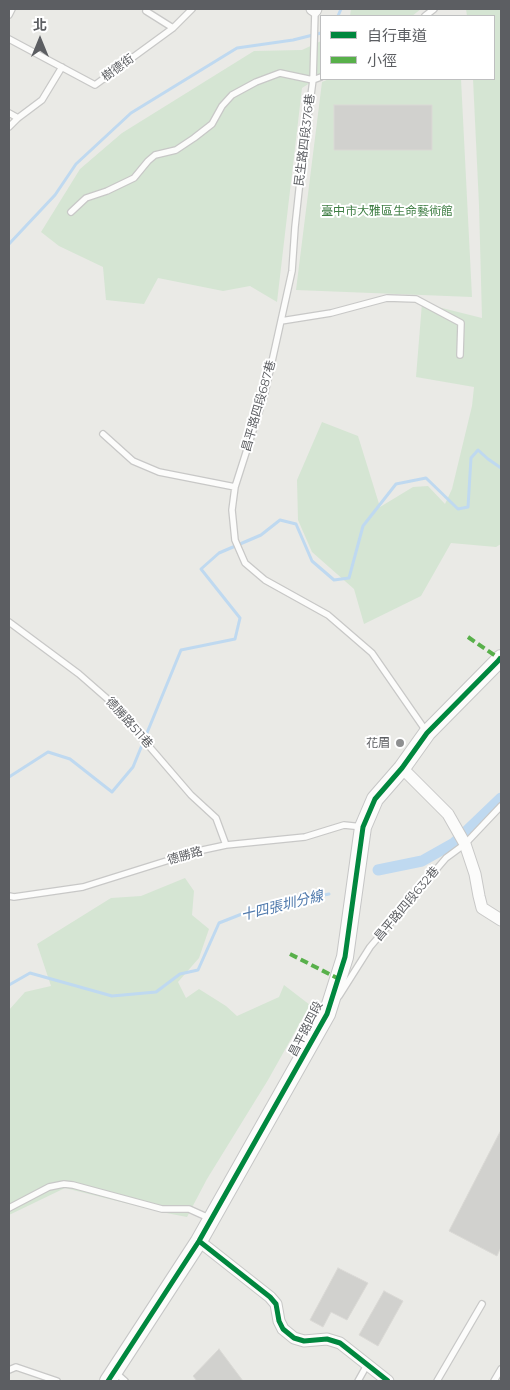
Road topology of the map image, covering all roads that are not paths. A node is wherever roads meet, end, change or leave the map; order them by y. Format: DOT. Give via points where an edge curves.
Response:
graph roads {
  1 [pos="12,9"];
  2 [pos="192,9"];
  3 [pos="315,9"];
  4 [pos="146,12"];
  5 [pos="9,15"];
  6 [pos="173,28"];
  7 [pos="9,39"];
  8 [pos="62,67"];
  9 [pos="320,77"];
  10 [pos="313,80"];
  11 [pos="9,113"];
  12 [pos="18,118"];
  13 [pos="9,127"];
  14 [pos="70,212"];
  15 [pos="292,271"];
  16 [pos="281,321"];
  17 [pos="460,355"];
  18 [pos="103,434"];
  19 [pos="235,487"];
  20 [pos="9,622"];
  21 [pos="501,658"];
  22 [pos="427,733"];
  23 [pos="402,768"];
  24 [pos="501,806"];
  25 [pos="363,827"];
  26 [pos="465,844"];
  27 [pos="226,845"];
  28 [pos="9,896"];
  29 [pos="501,920"];
  30 [pos="328,1014"];
  31 [pos="9,1208"];
  32 [pos="211,1219"];
  33 [pos="199,1241"];
  34 [pos="482,1304"];
  35 [pos="367,1364"];
  36 [pos="501,1369"];
  37 [pos="9,1370"];
  38 [pos="116,1378"];
  39 [pos="57,1381"];
  40 [pos="358,1381"];
  41 [pos="388,1381"];
  42 [pos="437,1381"];
  43 [pos="494,1381"];
  1 -- 5 [label="lane"];
  2 -- 6 [label="lane, 樹德街"];
  3 -- 10 [label="lane, 民生路四段376巷"];
  4 -- 6 [label="lane"];
  6 -- 8 [label="lane, 樹德街" via="95,85"];
  7 -- 8 [label="lane, 樹德街"];
  8 -- 12 [label="lane" via="42,100"];
  9 -- 10 [label="lane"];
  10 -- 14 [label="lane" via="280,74 232,95 212,124 194,138 176,150 155,155 134,178 86,198"];
  10 -- 15 [label="lane, 民生路四段376巷"];
  11 -- 12 [label="lane"];
  12 -- 13 [label="lane"];
  15 -- 16 [label="lane, 昌平路四段687巷"];
  16 -- 17 [label="lane" via="330,313 387,298 416,299 461,323"];
  16 -- 19 [label="lane, 昌平路四段687巷" via="264,393"];
  18 -- 19 [label="lane" via="132,461 150,469"];
  19 -- 22 [label="lane, 昌平路四段687巷" via="232,510 235,540 245,563 265,580 328,615 372,653"];
  20 -- 27 [label="lane, 德勝路511巷" via="111,702 191,795 216,818"];
  21 -- 22 [label="street, 昌平路四段"];
  22 -- 23 [label="street, 昌平路四段"];
  23 -- 25 [label="street, 昌平路四段" via="375,799"];
  23 -- 26 [label="street" via="448,814"];
  24 -- 26 [label="lane, 昌平路四段632巷"];
  25 -- 27 [label="lane, 德勝路" via="344,825 305,837"];
  25 -- 30 [label="street, 昌平路四段" via="345,957"];
  26 -- 29 [label="street" via="476,874 482,908"];
  26 -- 30 [label="lane, 昌平路四段632巷" via="446,858 370,947"];
  27 -- 28 [label="lane, 德勝路" via="83,887"];
  30 -- 32 [label="street, 昌平路四段"];
  31 -- 32 [label="lane" via="48,1187 64,1184 162,1209 190,1209"];
  32 -- 33 [label="street, 昌平路四段"];
  33 -- 35 [label="street" via="270,1297 276,1304 283,1329 294,1338 304,1341 327,1339 340,1343"];
  33 -- 38 [label="street, 昌平路四段"];
  34 -- 42 [label="lane"];
  35 -- 40 [label="lane"];
  35 -- 41 [label="street"];
  36 -- 43 [label="lane"];
  37 -- 39 [label="lane" via="16,1367"];
}
